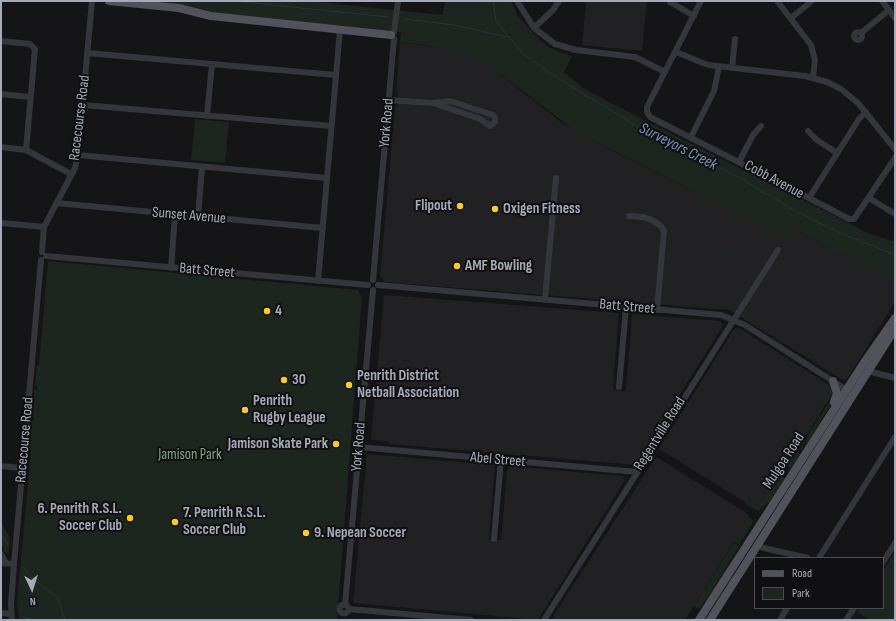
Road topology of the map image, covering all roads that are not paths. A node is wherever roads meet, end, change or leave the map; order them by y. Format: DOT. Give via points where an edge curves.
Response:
graph roads {
  1 [pos="92,1"];
  2 [pos="109,1"];
  3 [pos="398,1"];
  4 [pos="517,1"];
  5 [pos="559,1"];
  6 [pos="701,1"];
  7 [pos="778,1"];
  8 [pos="812,1"];
  9 [pos="882,1"];
  10 [pos="670,2"];
  11 [pos="889,10"];
  12 [pos="694,16"];
  13 [pos="791,18"];
  14 [pos="895,18"];
  15 [pos="534,28"];
  16 [pos="340,30"];
  17 [pos="861,33"];
  18 [pos="393,35"];
  19 [pos="735,39"];
  20 [pos="1,41"];
  21 [pos="676,52"];
  22 [pos="87,53"];
  23 [pos="212,64"];
  24 [pos="719,67"];
  25 [pos="732,68"];
  26 [pos="665,72"];
  27 [pos="336,75"];
  28 [pos="813,77"];
  29 [pos="1,94"];
  30 [pos="30,97"];
  31 [pos="389,100"];
  32 [pos="433,103"];
  33 [pos="83,105"];
  34 [pos="866,112"];
  35 [pos="207,116"];
  36 [pos="331,126"];
  37 [pos="761,126"];
  38 [pos="808,131"];
  39 [pos="691,137"];
  40 [pos="1,147"];
  41 [pos="895,149"];
  42 [pos="26,150"];
  43 [pos="837,153"];
  44 [pos="78,156"];
  45 [pos="895,158"];
  46 [pos="739,162"];
  47 [pos="202,167"];
  48 [pos="71,174"];
  49 [pos="327,178"];
  50 [pos="556,178"];
  51 [pos="809,198"];
  52 [pos="868,198"];
  53 [pos="56,203"];
  54 [pos="895,214"];
  55 [pos="175,215"];
  56 [pos="629,216"];
  57 [pos="198,217"];
  58 [pos="1,223"];
  59 [pos="44,227"];
  60 [pos="323,228"];
  61 [pos="778,250"];
  62 [pos="43,256"];
  63 [pos="171,268"];
  64 [pos="374,280"];
  65 [pos="318,281"];
  66 [pos="378,285"];
  67 [pos="370,287"];
  68 [pos="545,300"];
  69 [pos="626,307"];
  70 [pos="657,310"];
  71 [pos="895,318"];
  72 [pos="733,319"];
  73 [pos="895,329"];
  74 [pos="868,371"];
  75 [pos="895,378"];
  76 [pos="833,381"];
  77 [pos="619,387"];
  78 [pos="846,390"];
  79 [pos="854,394"];
  80 [pos="895,437"];
  81 [pos="811,445"];
  82 [pos="359,447"];
  83 [pos="501,460"];
  84 [pos="1,466"];
  85 [pos="22,468"];
  86 [pos="637,472"];
  87 [pos="494,539"];
  88 [pos="895,543"];
  89 [pos="757,545"];
  90 [pos="1,554"];
  91 [pos="804,557"];
  92 [pos="820,557"];
  93 [pos="884,560"];
  94 [pos="4,563"];
  95 [pos="14,564"];
  96 [pos="347,607"];
  97 [pos="786,609"];
  98 [pos="853,609"];
  99 [pos="1,613"];
  100 [pos="12,617"];
  101 [pos="344,617"];
  102 [pos="471,620"];
  103 [pos="544,620"];
  104 [pos="699,620"];
  105 [pos="710,620"];
  106 [pos="780,620"];
  107 [pos="846,620"];
  1 -- 22 [label="street, Racecourse Road"];
  2 -- 16 [label="main road" via="178,8 211,16"];
  3 -- 18 [label="street, York Road"];
  4 -- 15 [label="street"];
  5 -- 15 [label="street"];
  6 -- 12 [label="street"];
  7 -- 13 [label="street"];
  8 -- 13 [label="street"];
  9 -- 11 [label="street"];
  10 -- 12 [label="street"];
  11 -- 14 [label="street"];
  11 -- 17 [label="street"];
  12 -- 21 [label="street"];
  13 -- 28 [label="street" via="813,51"];
  15 -- 26 [label="street" via="551,41 568,48 635,57"];
  16 -- 18 [label="main road"];
  16 -- 27 [label="street"];
  18 -- 31 [label="street, York Road"];
  19 -- 25 [label="street"];
  20 -- 30 [label="street" via="30,44 34,47"];
  21 -- 24 [label="street" via="701,63"];
  21 -- 26 [label="street"];
  22 -- 23 [label="street"];
  22 -- 33 [label="street, Racecourse Road"];
  23 -- 27 [label="street"];
  23 -- 35 [label="street"];
  24 -- 25 [label="street"];
  24 -- 39 [label="street" via="714,91"];
  25 -- 28 [label="street"];
  26 -- 39 [label="street, Cobb Avenue" via="647,114"];
  27 -- 36 [label="street"];
  28 -- 34 [label="street" via="841,89"];
  29 -- 30 [label="street"];
  30 -- 42 [label="street"];
  31 -- 32 [label="street"];
  31 -- 64 [label="street, York Road"];
  32 -- 32 [label="street" via="450,101 493,115 496,118 495,122 490,126 480,119"];
  33 -- 35 [label="street"];
  33 -- 44 [label="street, Racecourse Road"];
  34 -- 41 [label="street"];
  34 -- 43 [label="street, Cobb Avenue"];
  35 -- 36 [label="street"];
  36 -- 49 [label="street"];
  37 -- 46 [label="street" via="752,135"];
  38 -- 43 [label="street" via="816,140"];
  39 -- 46 [label="street, Cobb Avenue"];
  40 -- 42 [label="street"];
  42 -- 48 [label="street"];
  43 -- 51 [label="street, Cobb Avenue"];
  44 -- 47 [label="street"];
  44 -- 48 [label="street, Racecourse Road"];
  45 -- 52 [label="street"];
  46 -- 51 [label="street, Cobb Avenue"];
  47 -- 49 [label="street"];
  47 -- 57 [label="street"];
  48 -- 53 [label="street, Racecourse Road"];
  49 -- 60 [label="street"];
  50 -- 68 [label="street"];
  51 -- 52 [label="street" via="852,220 857,217"];
  52 -- 54 [label="street"];
  53 -- 55 [label="street, Sunset Avenue"];
  53 -- 59 [label="street, Racecourse Road"];
  55 -- 57 [label="street, Sunset Avenue"];
  55 -- 63 [label="street"];
  56 -- 70 [label="street" via="652,220 664,230"];
  57 -- 60 [label="street, Sunset Avenue"];
  58 -- 59 [label="street"];
  59 -- 62 [label="street, Racecourse Road"];
  60 -- 65 [label="street"];
  61 -- 72 [label="street, Regentville Road"];
  62 -- 63 [label="street, Batt Street"];
  62 -- 85 [label="street, Racecourse Road"];
  63 -- 65 [label="street, Batt Street"];
  64 -- 66 [label="street"];
  64 -- 67 [label="street" via="370,281"];
  65 -- 67 [label="street, Batt Street"];
  66 -- 67 [label="street"];
  66 -- 68 [label="street, Batt Street"];
  67 -- 82 [label="street, York Road"];
  68 -- 69 [label="street, Batt Street"];
  69 -- 70 [label="street, Batt Street"];
  69 -- 77 [label="street"];
  70 -- 72 [label="street, Batt Street" via="716,314"];
  71 -- 78 [label="main road, Mulgoa Road"];
  72 -- 76 [label="street, Batt Street"];
  72 -- 86 [label="street, Regentville Road"];
  73 -- 74 [label="main road, Mulgoa Road"];
  74 -- 75 [label="street"];
  74 -- 79 [label="main road, Mulgoa Road"];
  76 -- 78 [label="street, Batt Street"];
  76 -- 81 [label="main road" via="837,397 814,434"];
  78 -- 79 [label="street, Batt Street"];
  78 -- 81 [label="main road, Mulgoa Road"];
  79 -- 89 [label="main road, Mulgoa Road"];
  80 -- 92 [label="street"];
  81 -- 104 [label="main road, Mulgoa Road"];
  82 -- 83 [label="street, Abel Street"];
  82 -- 96 [label="street, York Road"];
  83 -- 86 [label="street, Abel Street"];
  83 -- 87 [label="street"];
  84 -- 85 [label="street"];
  85 -- 95 [label="street, Racecourse Road"];
  86 -- 103 [label="street, Regentville Road"];
  88 -- 93 [label="street"];
  89 -- 91 [label="street"];
  89 -- 105 [label="main road, Mulgoa Road"];
  90 -- 94 [label="street"];
  94 -- 95 [label="street"];
  95 -- 100 [label="street, Racecourse Road"];
  96 -- 101 [label="street" via="348,612"];
  96 -- 102 [label="street"];
  97 -- 106 [label="street"];
  98 -- 107 [label="street"];
  99 -- 100 [label="street"];
}
